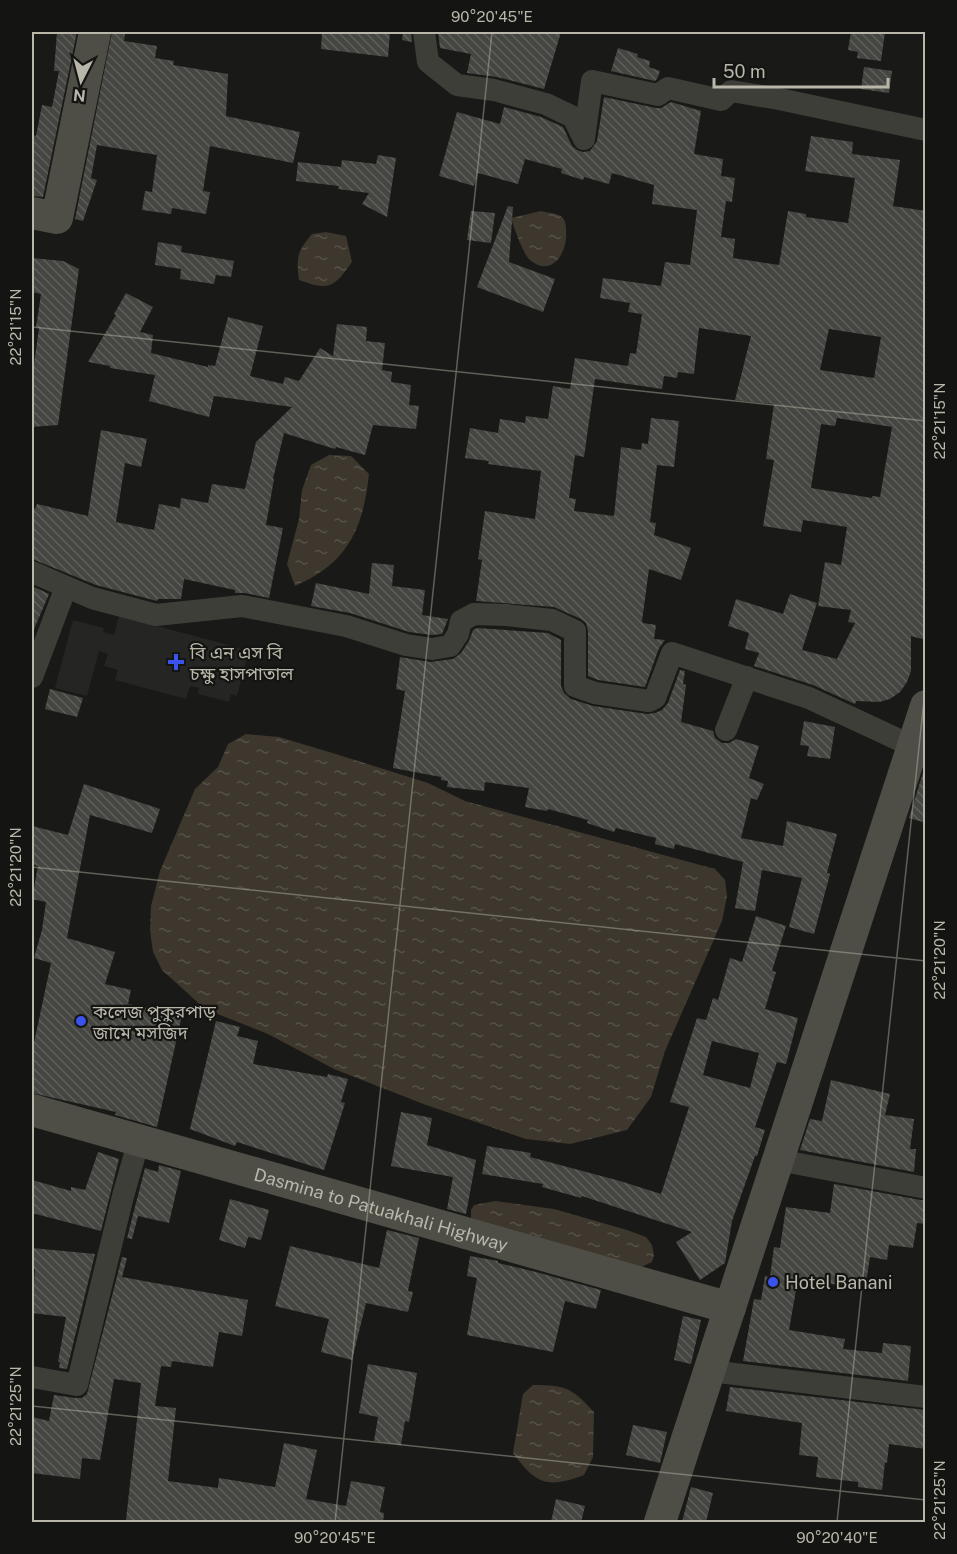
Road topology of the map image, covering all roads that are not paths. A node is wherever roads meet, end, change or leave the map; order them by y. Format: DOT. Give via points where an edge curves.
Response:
graph roads {
  1 [pos="95,32"];
  2 [pos="424,32"];
  3 [pos="926,130"];
  4 [pos="32,213"];
  5 [pos="32,572"];
  6 [pos="66,587"];
  7 [pos="32,677"];
  8 [pos="747,677"];
  9 [pos="926,706"];
  10 [pos="726,730"];
  11 [pos="912,746"];
  12 [pos="32,1110"];
  13 [pos="139,1140"];
  14 [pos="778,1160"];
  15 [pos="926,1188"];
  16 [pos="730,1308"];
  17 [pos="710,1371"];
  18 [pos="32,1377"];
  19 [pos="926,1397"];
  20 [pos="660,1522"];
  1 -- 4 [label="street" via="57,218"];
  2 -- 3 [label="street" via="428,62 457,84 546,104 573,117 584,139 592,81 658,95 668,88 721,100 731,91"];
  5 -- 6 [label="street"];
  6 -- 7 [label="street"];
  6 -- 8 [label="street" via="156,615 242,606 346,626 432,649 450,646 461,621 474,614 552,620 575,631 575,686 628,699 655,698 672,653"];
  8 -- 10 [label="street"];
  8 -- 11 [label="street" via="809,698"];
  9 -- 11 [label="street"];
  11 -- 14 [label="street"];
  12 -- 13 [label="street, Dasmina to Patuakhali Highway"];
  13 -- 16 [label="street, Dasmina to Patuakhali Highway"];
  13 -- 18 [label="street" via="77,1385"];
  14 -- 15 [label="street"];
  14 -- 16 [label="street"];
  16 -- 17 [label="street"];
  17 -- 19 [label="street"];
  17 -- 20 [label="street"];
}
